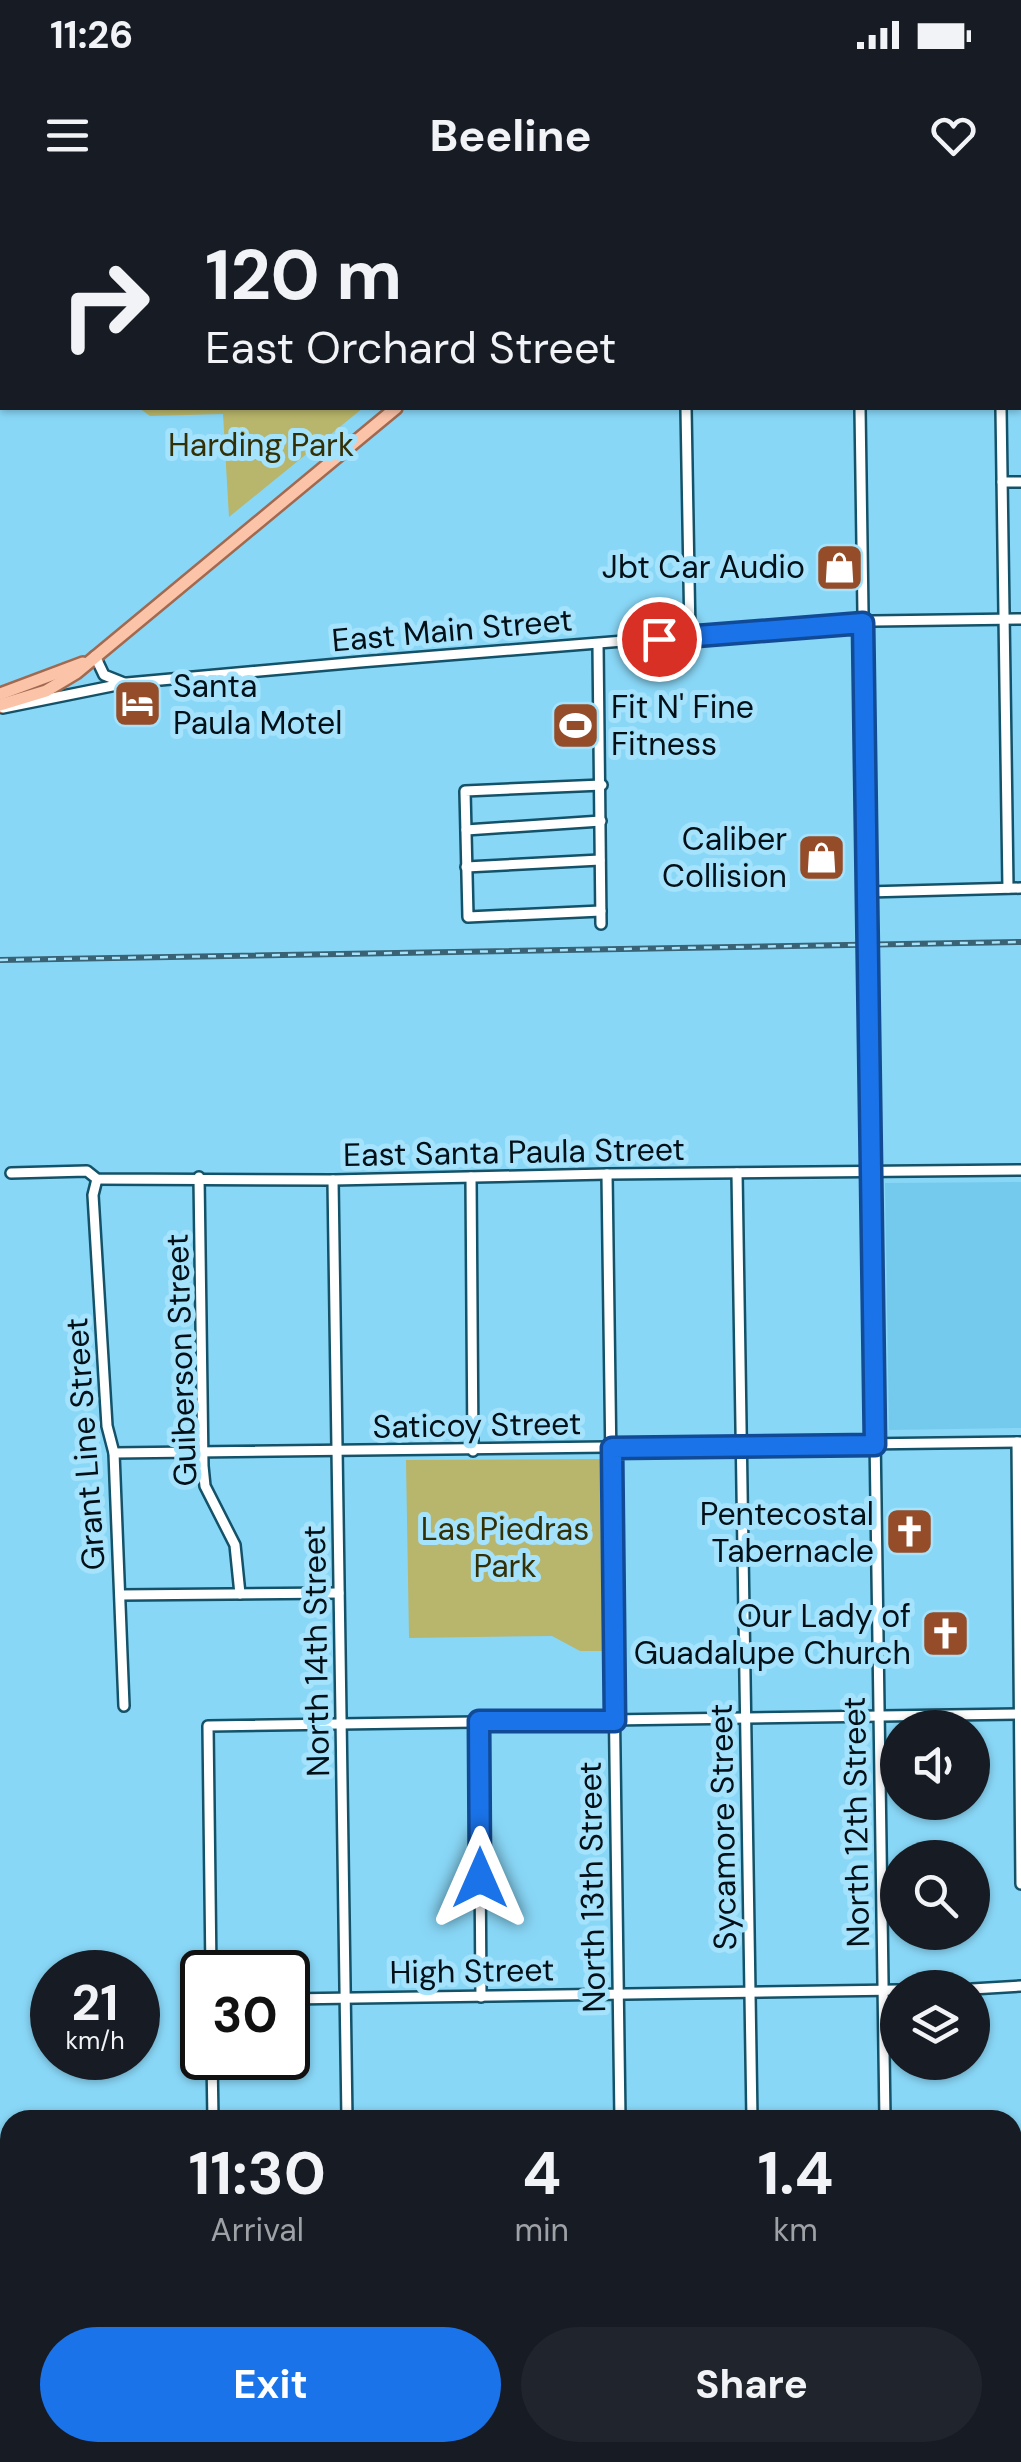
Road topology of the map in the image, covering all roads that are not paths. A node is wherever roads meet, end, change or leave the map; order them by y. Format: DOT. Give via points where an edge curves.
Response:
graph roads {
  1 [pos="394,410"];
  2 [pos="686,410"];
  3 [pos="860,410"];
  4 [pos="1001,410"];
  5 [pos="1002,482"];
  6 [pos="1021,482"];
  7 [pos="1004,620"];
  8 [pos="1021,620"];
  9 [pos="863,623"];
  10 [pos="690,636"];
  11 [pos="598,644"];
  12 [pos="91,659"];
  13 [pos="127,683"];
  14 [pos="0,694"];
  15 [pos="0,707"];
  16 [pos="602,785"];
  17 [pos="601,821"];
  18 [pos="466,830"];
  19 [pos="600,860"];
  20 [pos="466,868"];
  21 [pos="1008,888"];
  22 [pos="1021,888"];
  23 [pos="867,892"];
  24 [pos="601,911"];
  25 [pos="601,924"];
  26 [pos="1021,1170"];
  27 [pos="737,1172"];
  28 [pos="871,1172"];
  29 [pos="11,1173"];
  30 [pos="607,1174"];
  31 [pos="200,1177"];
  32 [pos="471,1177"];
  33 [pos="97,1179"];
  34 [pos="333,1180"];
  35 [pos="1019,1442"];
  36 [pos="742,1445"];
  37 [pos="875,1445"];
  38 [pos="612,1448"];
  39 [pos="473,1451"];
  40 [pos="203,1452"];
  41 [pos="337,1452"];
  42 [pos="114,1453"];
  43 [pos="339,1593"];
  44 [pos="121,1594"];
  45 [pos="240,1594"];
  46 [pos="124,1706"];
  47 [pos="1020,1714"];
  48 [pos="879,1718"];
  49 [pos="746,1720"];
  50 [pos="479,1721"];
  51 [pos="615,1721"];
  52 [pos="342,1723"];
  53 [pos="1021,1884"];
  54 [pos="211,1950"];
  55 [pos="883,1970"];
  56 [pos="1021,1986"];
  57 [pos="990,1988"];
  58 [pos="880,1990"];
  59 [pos="750,1992"];
  60 [pos="619,1994"];
  61 [pos="481,1996"];
  62 [pos="347,1998"];
  63 [pos="310,1999"];
  64 [pos="212,2080"];
  65 [pos="884,2080"];
  66 [pos="213,2110"];
  67 [pos="346,2110"];
  68 [pos="620,2110"];
  69 [pos="752,2110"];
  70 [pos="885,2110"];
  1 -- 12 [label="main road"];
  2 -- 10 [label="street"];
  3 -- 9 [label="street, North 12th Street"];
  4 -- 5 [label="street"];
  5 -- 6 [label="street"];
  5 -- 7 [label="street"];
  7 -- 8 [label="street, East Main Street"];
  7 -- 9 [label="street, East Main Street"];
  7 -- 21 [label="street"];
  9 -- 10 [label="street, East Main Street"];
  9 -- 23 [label="street, North 12th Street"];
  10 -- 11 [label="street, East Main Street"];
  11 -- 13 [label="street, East Main Street"];
  11 -- 16 [label="street"];
  12 -- 13 [label="street" via="104,674"];
  12 -- 14 [label="main road"];
  12 -- 15 [label="main road" via="54,687"];
  13 -- 15 [label="street, East Main Street"];
  16 -- 17 [label="street"];
  16 -- 18 [label="street" via="465,790"];
  17 -- 18 [label="street"];
  17 -- 19 [label="street"];
  18 -- 20 [label="street"];
  19 -- 20 [label="street"];
  19 -- 24 [label="street"];
  20 -- 24 [label="street" via="468,917"];
  21 -- 22 [label="street"];
  21 -- 23 [label="street"];
  23 -- 28 [label="street, North 12th Street"];
  24 -- 25 [label="street"];
  26 -- 28 [label="street, East Santa Paula Street"];
  27 -- 28 [label="street, East Santa Paula Street"];
  27 -- 30 [label="street, East Santa Paula Street"];
  27 -- 36 [label="street, Sycamore Street"];
  28 -- 37 [label="street, North 12th Street"];
  29 -- 33 [label="street, East Santa Paula Street" via="87,1171"];
  30 -- 32 [label="street, East Santa Paula Street"];
  30 -- 38 [label="street, North 13th Street"];
  31 -- 33 [label="street, East Santa Paula Street"];
  31 -- 34 [label="street, East Santa Paula Street"];
  31 -- 40 [label="street, Guiberson Street"];
  32 -- 34 [label="street, East Santa Paula Street"];
  32 -- 39 [label="street"];
  33 -- 42 [label="street, Grant Line Street" via="106,1426"];
  34 -- 41 [label="street, North 14th Street"];
  35 -- 37 [label="street, Saticoy Street"];
  35 -- 47 [label="street"];
  36 -- 37 [label="street, Saticoy Street"];
  36 -- 38 [label="street, Saticoy Street"];
  36 -- 49 [label="street, Sycamore Street"];
  37 -- 48 [label="street, North 12th Street"];
  38 -- 39 [label="street, Saticoy Street"];
  38 -- 51 [label="street, North 13th Street"];
  39 -- 41 [label="street, Saticoy Street"];
  40 -- 41 [label="street, Saticoy Street"];
  40 -- 42 [label="street, Saticoy Street"];
  40 -- 45 [label="street, Guiberson Street" via="205,1486 234,1545"];
  41 -- 43 [label="street, North 14th Street"];
  42 -- 44 [label="street, Grant Line Street"];
  43 -- 45 [label="street"];
  43 -- 52 [label="street, North 14th Street"];
  44 -- 45 [label="street"];
  44 -- 46 [label="street, Grant Line Street"];
  47 -- 48 [label="street"];
  47 -- 53 [label="street"];
  48 -- 49 [label="street"];
  48 -- 55 [label="street, North 12th Street"];
  49 -- 51 [label="street"];
  49 -- 59 [label="street, Sycamore Street"];
  50 -- 51 [label="street"];
  50 -- 52 [label="street"];
  50 -- 61 [label="street"];
  51 -- 60 [label="street, North 13th Street"];
  52 -- 54 [label="street" via="208,1726"];
  52 -- 62 [label="street, North 14th Street"];
  56 -- 57 [label="street"];
  58 -- 59 [label="street, High Street"];
  59 -- 60 [label="street, High Street"];
  59 -- 69 [label="street, Sycamore Street"];
  60 -- 61 [label="street, High Street"];
  60 -- 68 [label="street, North 13th Street"];
  61 -- 62 [label="street, High Street"];
  62 -- 63 [label="street, High Street"];
  62 -- 67 [label="street, North 14th Street"];
  64 -- 66 [label="street"];
  65 -- 70 [label="street, North 12th Street"];
}
